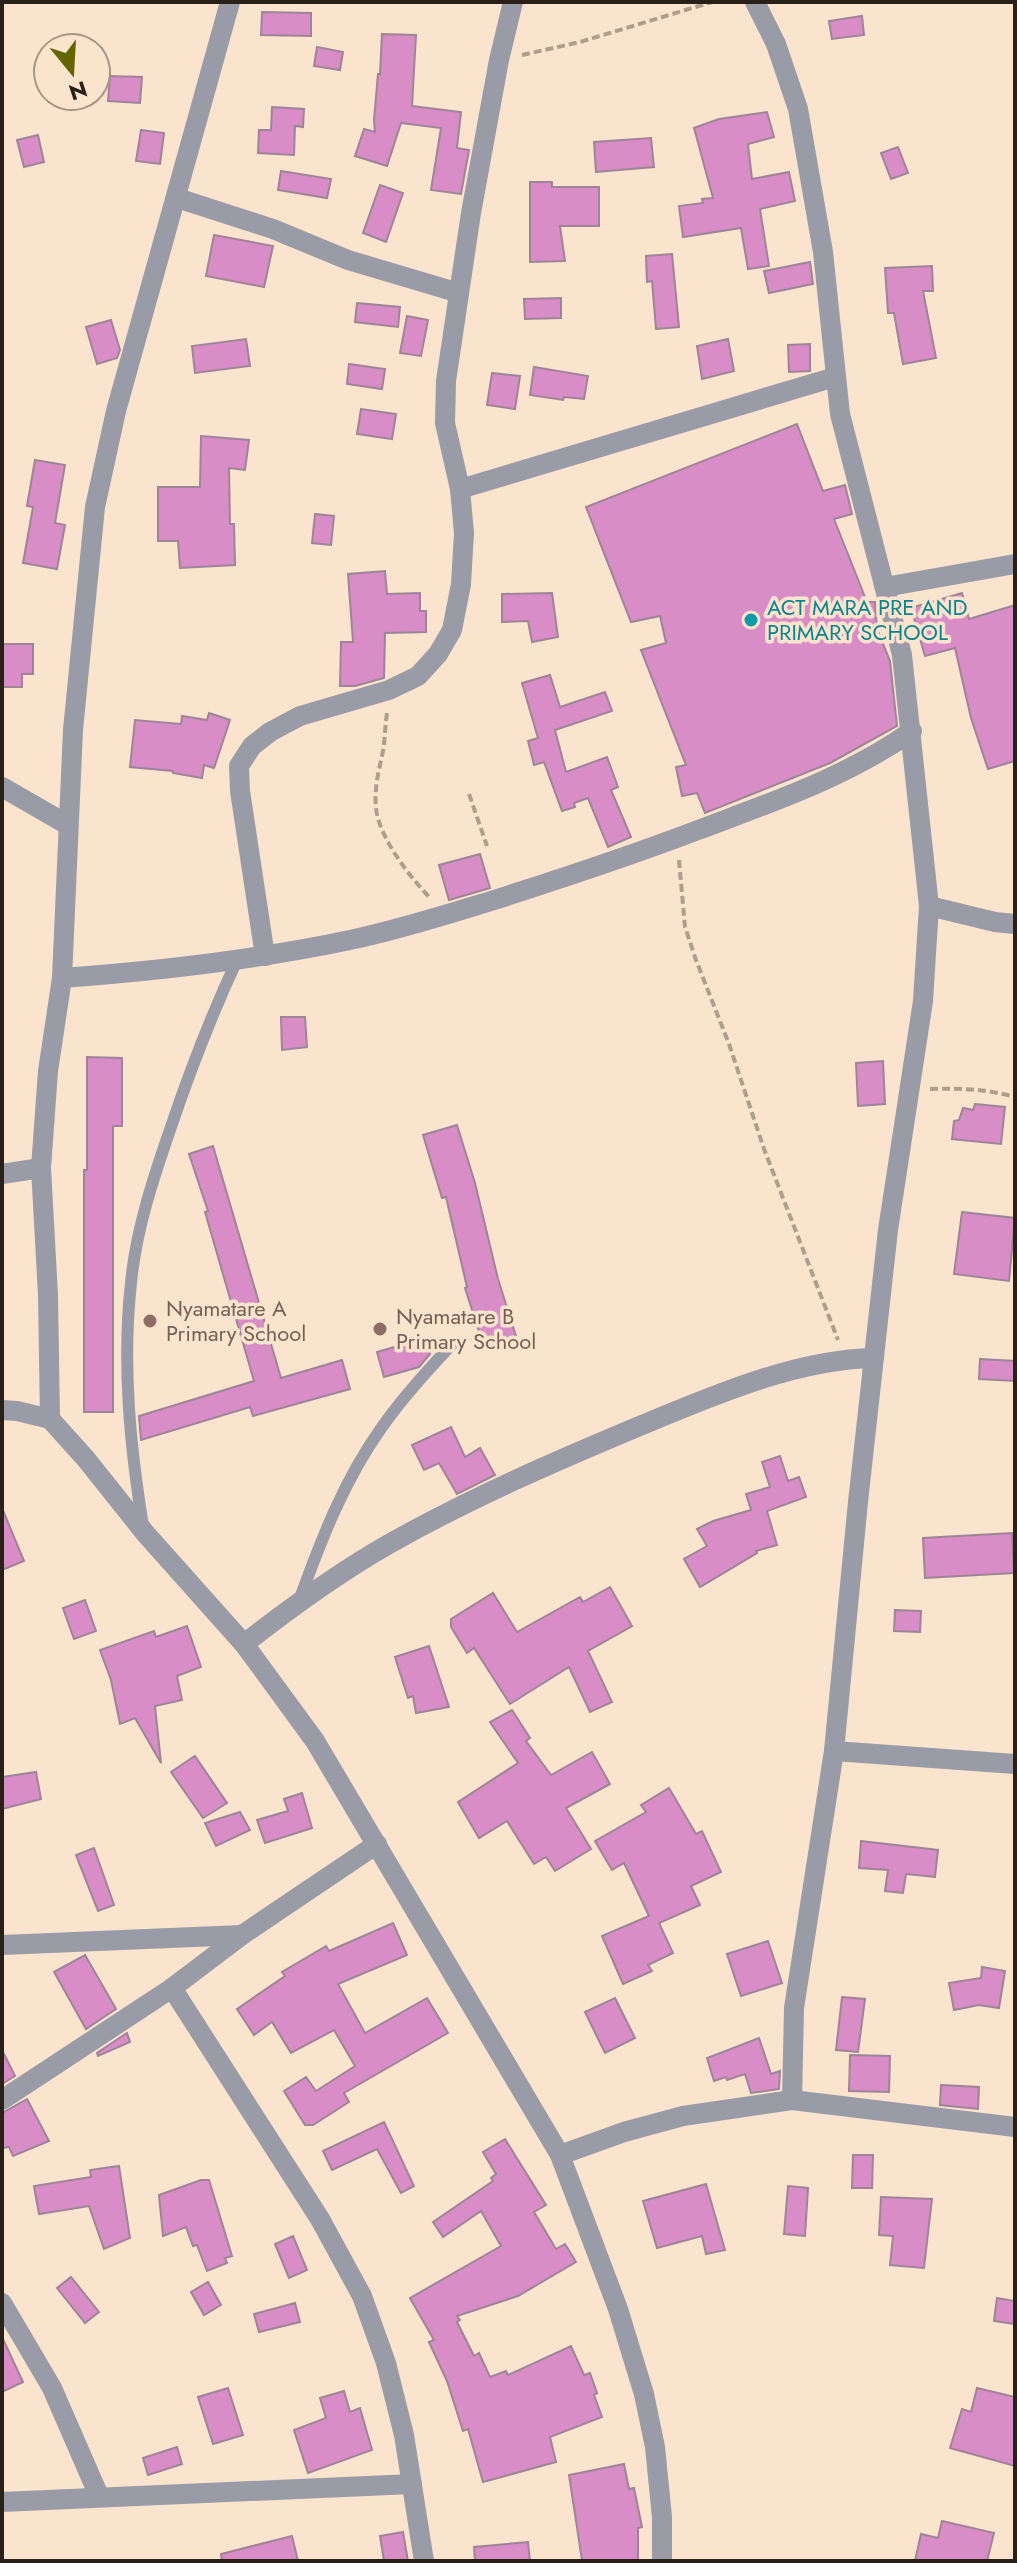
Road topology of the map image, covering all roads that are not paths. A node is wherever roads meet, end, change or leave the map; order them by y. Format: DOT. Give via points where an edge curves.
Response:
graph roads {
  1 [pos="230,2"];
  2 [pos="513,2"];
  3 [pos="755,2"];
  4 [pos="177,198"];
  5 [pos="459,293"];
  6 [pos="835,377"];
  7 [pos="460,489"];
  8 [pos="1015,564"];
  9 [pos="885,587"];
  10 [pos="912,731"];
  11 [pos="2,787"];
  12 [pos="68,825"];
  13 [pos="929,906"];
  14 [pos="1015,924"];
  15 [pos="265,956"];
  16 [pos="237,960"];
  17 [pos="62,978"];
  18 [pos="41,1168"];
  19 [pos="2,1174"];
  20 [pos="454,1342"];
  21 [pos="874,1358"];
  22 [pos="2,1410"];
  23 [pos="50,1419"];
  24 [pos="145,1533"];
  25 [pos="298,1602"];
  26 [pos="244,1644"];
  27 [pos="834,1751"];
  28 [pos="1015,1764"];
  29 [pos="377,1844"];
  30 [pos="242,1935"];
  31 [pos="2,1945"];
  32 [pos="172,1988"];
  33 [pos="2,2100"];
  34 [pos="792,2100"];
  35 [pos="1015,2127"];
  36 [pos="560,2155"];
  37 [pos="2,2303"];
  38 [pos="412,2484"];
  39 [pos="99,2496"];
  40 [pos="2,2502"];
  41 [pos="424,2561"];
  42 [pos="662,2561"];
  1 -- 4 [label="street"];
  2 -- 5 [label="street"];
  3 -- 6 [label="street" via="798,109 823,252"];
  4 -- 5 [label="street" via="348,260"];
  4 -- 12 [label="street" via="116,411 95,507"];
  5 -- 7 [label="street" via="445,423"];
  6 -- 7 [label="street"];
  6 -- 9 [label="street"];
  7 -- 15 [label="street" via="461,584 452,630 438,654 418,676 389,690 300,716 270,732 239,766"];
  8 -- 9 [label="street"];
  9 -- 10 [label="street" via="902,655"];
  10 -- 13 [label="street"];
  10 -- 15 [label="street" via="822,782 678,838 458,911 353,940"];
  11 -- 12 [label="street"];
  12 -- 17 [label="street"];
  13 -- 14 [label="street"];
  13 -- 21 [label="street" via="923,1001"];
  15 -- 16 [label="street"];
  16 -- 17 [label="street"];
  16 -- 24 [label="lane" via="158,1165 131,1283 129,1412"];
  17 -- 18 [label="street"];
  18 -- 19 [label="street"];
  18 -- 23 [label="street"];
  20 -- 25 [label="lane" via="382,1427 353,1473"];
  21 -- 25 [label="street" via="845,1358 747,1383 578,1452 388,1544"];
  21 -- 27 [label="street"];
  22 -- 23 [label="street"];
  23 -- 24 [label="street"];
  24 -- 26 [label="street"];
  25 -- 26 [label="street"];
  26 -- 29 [label="street" via="315,1741"];
  27 -- 28 [label="street"];
  27 -- 34 [label="street" via="794,2008"];
  29 -- 30 [label="street"];
  29 -- 36 [label="street"];
  30 -- 31 [label="street"];
  30 -- 32 [label="street"];
  32 -- 33 [label="street"];
  32 -- 38 [label="street" via="320,2219 362,2296 386,2363"];
  34 -- 35 [label="street"];
  34 -- 36 [label="street" via="683,2116"];
  36 -- 42 [label="street" via="644,2394 655,2447"];
  37 -- 39 [label="street" via="52,2388"];
  38 -- 39 [label="street"];
  38 -- 41 [label="street"];
  39 -- 40 [label="street"];
}
